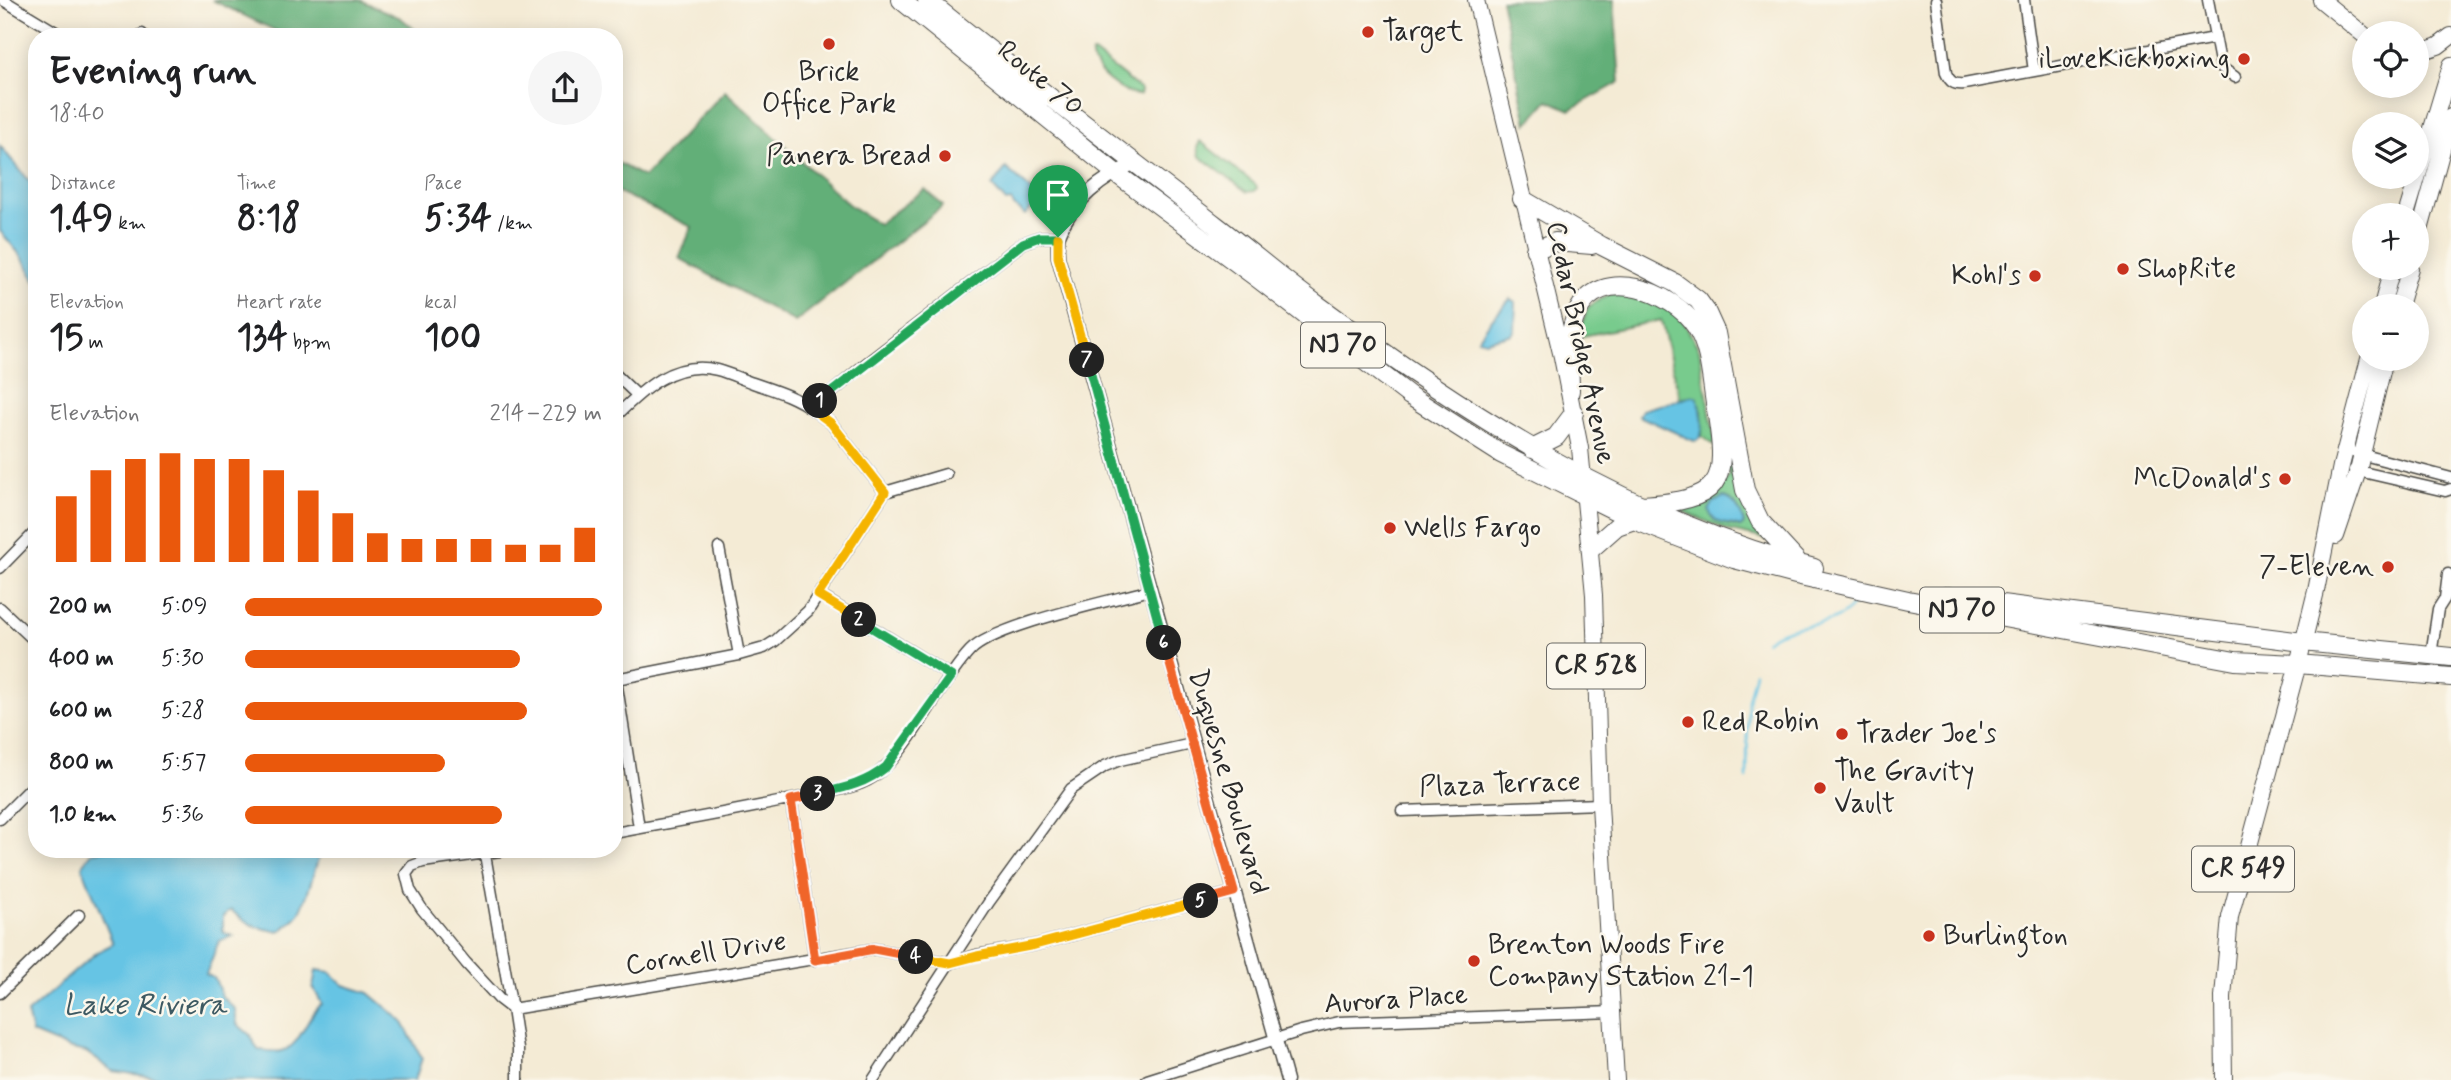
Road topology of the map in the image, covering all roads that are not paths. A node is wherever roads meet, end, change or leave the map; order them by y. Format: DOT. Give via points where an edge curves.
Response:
graph roads {
  1 [pos="3,0"];
  2 [pos="901,0"];
  3 [pos="927,0"];
  4 [pos="1476,0"];
  5 [pos="1936,0"];
  6 [pos="2024,0"];
  7 [pos="2208,0"];
  8 [pos="2321,0"];
  9 [pos="2352,25"];
  10 [pos="49,28"];
  11 [pos="2451,36"];
  12 [pos="2215,38"];
  13 [pos="2429,49"];
  14 [pos="2451,65"];
  15 [pos="2034,71"];
  16 [pos="2235,77"];
  17 [pos="2451,117"];
  18 [pos="1135,163"];
  19 [pos="1114,172"];
  20 [pos="1522,199"];
  21 [pos="2410,203"];
  22 [pos="2427,203"];
  23 [pos="1058,237"];
  24 [pos="1602,246"];
  25 [pos="1535,250"];
  26 [pos="2366,371"];
  27 [pos="2382,371"];
  28 [pos="623,382"];
  29 [pos="1570,391"];
  30 [pos="637,395"];
  31 [pos="623,409"];
  32 [pos="812,409"];
  33 [pos="1574,413"];
  34 [pos="1532,449"];
  35 [pos="2346,450"];
  36 [pos="2362,453"];
  37 [pos="2341,467"];
  38 [pos="2358,471"];
  39 [pos="946,474"];
  40 [pos="1583,476"];
  41 [pos="2451,478"];
  42 [pos="2451,489"];
  43 [pos="885,492"];
  44 [pos="1585,496"];
  45 [pos="1637,513"];
  46 [pos="28,539"];
  47 [pos="719,548"];
  48 [pos="1591,549"];
  49 [pos="1800,564"];
  50 [pos="0,568"];
  51 [pos="2448,573"];
  52 [pos="1150,590"];
  53 [pos="2316,591"];
  54 [pos="818,595"];
  55 [pos="0,608"];
  56 [pos="28,634"];
  57 [pos="2303,642"];
  58 [pos="739,655"];
  59 [pos="2431,655"];
  60 [pos="2451,657"];
  61 [pos="2298,664"];
  62 [pos="951,676"];
  63 [pos="2451,677"];
  64 [pos="623,678"];
  65 [pos="623,724"];
  66 [pos="1192,744"];
  67 [pos="28,791"];
  68 [pos="791,800"];
  69 [pos="1600,804"];
  70 [pos="1402,811"];
  71 [pos="0,818"];
  72 [pos="639,828"];
  73 [pos="623,831"];
  74 [pos="445,858"];
  75 [pos="485,858"];
  76 [pos="1234,892"];
  77 [pos="79,915"];
  78 [pos="815,960"];
  79 [pos="950,963"];
  80 [pos="0,993"];
  81 [pos="512,1009"];
  82 [pos="1613,1012"];
  83 [pos="1275,1039"];
  84 [pos="518,1080"];
  85 [pos="873,1080"];
  86 [pos="1147,1080"];
  87 [pos="1287,1080"];
  88 [pos="1616,1080"];
  89 [pos="2224,1080"];
  1 -- 10 [label="street"];
  2 -- 19 [label="highway, Route 70 / NJ 70"];
  3 -- 18 [label="highway, Route 70 / NJ 70"];
  4 -- 20 [label="main road, Cedar Bridge Avenue / CR 528"];
  5 -- 15 [label="street" via="1950,81 1964,84"];
  6 -- 15 [label="street"];
  7 -- 12 [label="street"];
  8 -- 9 [label="main road"];
  11 -- 13 [label="main road"];
  12 -- 15 [label="street"];
  12 -- 16 [label="street" via="2221,67"];
  14 -- 21 [label="main road"];
  17 -- 22 [label="main road"];
  18 -- 19 [label="street"];
  18 -- 34 [label="highway, NJ 70" via="1317,304"];
  19 -- 23 [label="street" via="1072,209"];
  19 -- 44 [label="highway, NJ 70" via="1427,408 1501,454"];
  20 -- 24 [label="highway"];
  20 -- 25 [label="main road, Cedar Bridge Avenue / CR 528"];
  23 -- 32 [label="street" via="1023,243"];
  23 -- 52 [label="street, Duquesne Boulevard" via="1058,257"];
  24 -- 25 [label="highway" via="1555,242"];
  24 -- 49 [label="highway" via="1675,283 1706,311 1716,333 1748,498 1760,522"];
  25 -- 29 [label="main road, Cedar Bridge Avenue / CR 528"];
  26 -- 35 [label="main road, CR 549"];
  27 -- 36 [label="main road, CR 549"];
  28 -- 30 [label="street"];
  29 -- 33 [label="main road, Cedar Bridge Avenue / CR 528"];
  29 -- 45 [label="highway" via="1571,332 1577,311 1600,290 1636,287 1655,292 1687,314 1698,330 1723,449 1722,467 1707,491"];
  30 -- 31 [label="street"];
  30 -- 32 [label="street" via="661,377 691,368 716,370 771,388"];
  32 -- 43 [label="street" via="831,423"];
  33 -- 34 [label="highway" via="1556,437"];
  33 -- 40 [label="main road, Cedar Bridge Avenue / CR 528"];
  34 -- 40 [label="highway, NJ 70"];
  35 -- 36 [label="street"];
  35 -- 37 [label="main road, CR 549"];
  36 -- 38 [label="main road, CR 549"];
  36 -- 41 [label="street"];
  37 -- 38 [label="street"];
  37 -- 53 [label="main road, CR 549"];
  38 -- 42 [label="street"];
  38 -- 53 [label="main road, CR 549"];
  39 -- 43 [label="street"];
  40 -- 44 [label="main road, Cedar Bridge Avenue / CR 528"];
  40 -- 45 [label="highway, NJ 70"];
  43 -- 54 [label="street"];
  44 -- 45 [label="highway, NJ 70"];
  44 -- 48 [label="main road, Cedar Bridge Avenue / CR 528"];
  45 -- 48 [label="highway"];
  45 -- 49 [label="highway, NJ 70"];
  45 -- 61 [label="highway, NJ 70" via="1734,559 1796,575 2235,661"];
  46 -- 50 [label="street"];
  47 -- 58 [label="street"];
  48 -- 69 [label="main road, Cedar Bridge Avenue / CR 528"];
  49 -- 57 [label="highway, NJ 70" via="1911,591"];
  51 -- 59 [label="street"];
  52 -- 62 [label="street" via="992,635 971,649"];
  52 -- 66 [label="street, Duquesne Boulevard"];
  53 -- 57 [label="main road, CR 549"];
  54 -- 58 [label="street" via="808,611 775,641"];
  54 -- 62 [label="street"];
  55 -- 56 [label="street"];
  57 -- 59 [label="highway, NJ 70"];
  57 -- 61 [label="main road, CR 549"];
  58 -- 64 [label="street"];
  59 -- 60 [label="highway, NJ 70"];
  61 -- 63 [label="highway, NJ 70"];
  61 -- 89 [label="main road, CR 549" via="2230,917 2223,998"];
  62 -- 68 [label="street" via="897,754 872,778"];
  65 -- 72 [label="street"];
  66 -- 76 [label="street, Duquesne Boulevard"];
  66 -- 79 [label="street" via="1112,763 1072,789"];
  67 -- 71 [label="street"];
  68 -- 72 [label="street"];
  68 -- 78 [label="street"];
  69 -- 70 [label="street, Plaza Terrace"];
  69 -- 82 [label="main road, Cedar Bridge Avenue / CR 528"];
  72 -- 73 [label="street"];
  74 -- 81 [label="street" via="412,866 408,884 422,909 466,963"];
  75 -- 81 [label="street"];
  76 -- 79 [label="street, Cornell Drive"];
  76 -- 83 [label="street, Duquesne Boulevard"];
  77 -- 80 [label="street"];
  78 -- 79 [label="street, Cornell Drive" via="874,949"];
  78 -- 81 [label="street, Cornell Drive"];
  79 -- 85 [label="street"];
  81 -- 84 [label="street"];
  82 -- 83 [label="street, Aurora Place" via="1339,1022"];
  82 -- 88 [label="main road, Cedar Bridge Avenue / CR 528"];
  83 -- 86 [label="street, Aurora Place"];
  83 -- 87 [label="street, Duquesne Boulevard"];
}
